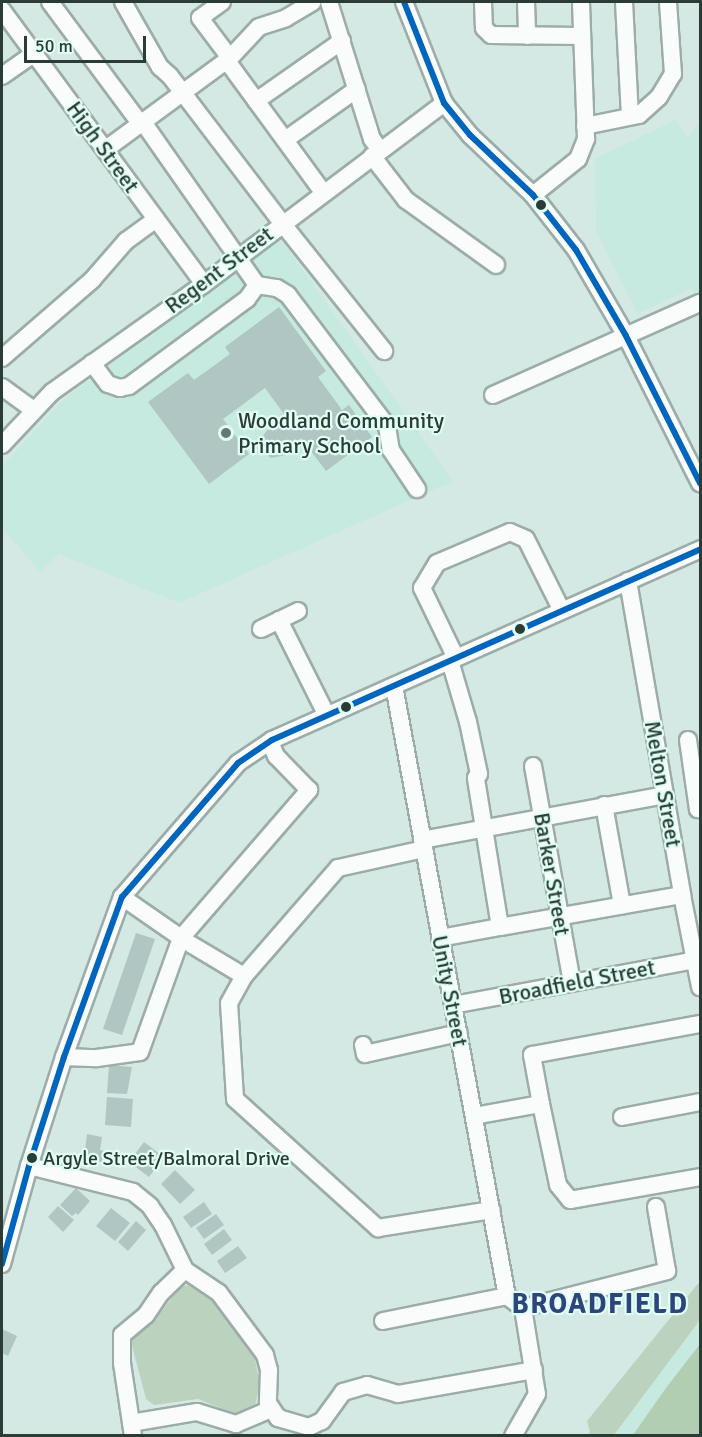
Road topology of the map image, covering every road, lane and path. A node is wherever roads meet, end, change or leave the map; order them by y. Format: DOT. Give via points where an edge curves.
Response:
graph roads {
  1 [pos="50,2"];
  2 [pos="123,2"];
  3 [pos="222,2"];
  4 [pos="313,2"];
  5 [pos="329,2"];
  6 [pos="404,2"];
  7 [pos="483,2"];
  8 [pos="526,2"];
  9 [pos="581,2"];
  10 [pos="624,2"];
  11 [pos="668,2"];
  12 [pos="2,10"];
  13 [pos="527,36"];
  14 [pos="581,36"];
  15 [pos="342,41"];
  16 [pos="34,54"];
  17 [pos="229,59"];
  18 [pos="2,76"];
  19 [pos="357,89"];
  20 [pos="183,93"];
  21 [pos="256,101"];
  22 [pos="444,103"];
  23 [pos="630,116"];
  24 [pos="141,122"];
  25 [pos="585,126"];
  26 [pos="285,140"];
  27 [pos="105,149"];
  28 [pos="376,153"];
  29 [pos="322,192"];
  30 [pos="533,195"];
  31 [pos="156,219"];
  32 [pos="282,223"];
  33 [pos="239,258"];
  34 [pos="496,265"];
  35 [pos="204,284"];
  36 [pos="257,285"];
  37 [pos="700,303"];
  38 [pos="626,336"];
  39 [pos="384,351"];
  40 [pos="2,358"];
  41 [pos="92,363"];
  42 [pos="2,387"];
  43 [pos="493,394"];
  44 [pos="34,410"];
  45 [pos="2,445"];
  46 [pos="700,483"];
  47 [pos="417,489"];
  48 [pos="700,549"];
  49 [pos="628,581"];
  50 [pos="561,609"];
  51 [pos="298,611"];
  52 [pos="279,620"];
  53 [pos="261,629"];
  54 [pos="453,659"];
  55 [pos="394,686"];
  56 [pos="327,716"];
  57 [pos="688,740"];
  58 [pos="270,742"];
  59 [pos="533,766"];
  60 [pos="665,795"];
  61 [pos="604,805"];
  62 [pos="700,808"];
  63 [pos="542,816"];
  64 [pos="483,828"];
  65 [pos="423,844"];
  66 [pos="682,895"];
  67 [pos="122,897"];
  68 [pos="622,905"];
  69 [pos="560,917"];
  70 [pos="500,927"];
  71 [pos="181,938"];
  72 [pos="440,938"];
  73 [pos="698,960"];
  74 [pos="244,976"];
  75 [pos="572,983"];
  76 [pos="700,987"];
  77 [pos="453,1005"];
  78 [pos="700,1024"];
  79 [pos="459,1032"];
  80 [pos="363,1045"];
  81 [pos="64,1057"];
  82 [pos="700,1102"];
  83 [pos="541,1104"];
  84 [pos="474,1116"];
  85 [pos="622,1117"];
  86 [pos="29,1166"];
  87 [pos="700,1177"];
  88 [pos="657,1206"];
  89 [pos="492,1210"];
  90 [pos="2,1264"];
  91 [pos="185,1270"];
  92 [pos="507,1296"];
  93 [pos="523,1308"];
  94 [pos="383,1321"];
  95 [pos="534,1370"];
  96 [pos="271,1410"];
  97 [pos="132,1429"];
  98 [pos="311,1431"];
  99 [pos="513,1436"];
  1 -- 24 [label="street"];
  2 -- 20 [label="street" via="160,68"];
  3 -- 17 [label="street" via="200,18"];
  4 -- 17 [label="street" via="286,18 259,27"];
  5 -- 15 [label="street"];
  6 -- 22 [label="street"];
  7 -- 13 [label="street" via="484,28 491,35"];
  8 -- 13 [label="street"];
  9 -- 14 [label="street"];
  10 -- 23 [label="street"];
  11 -- 23 [label="street" via="673,74 659,98 639,115"];
  12 -- 16 [label="street, High Street"];
  13 -- 14 [label="street"];
  14 -- 25 [label="street"];
  15 -- 19 [label="street"];
  15 -- 21 [label="street"];
  16 -- 18 [label="street"];
  16 -- 27 [label="street, High Street"];
  17 -- 20 [label="street"];
  17 -- 21 [label="street"];
  19 -- 26 [label="street"];
  19 -- 28 [label="street"];
  20 -- 24 [label="street"];
  20 -- 32 [label="street"];
  21 -- 26 [label="street"];
  22 -- 28 [label="street, Regent Street"];
  22 -- 30 [label="street" via="470,135"];
  23 -- 25 [label="street"];
  24 -- 27 [label="street"];
  24 -- 33 [label="street"];
  25 -- 30 [label="street" via="586,139 578,159"];
  26 -- 29 [label="street"];
  27 -- 31 [label="street, High Street"];
  28 -- 29 [label="street, Regent Street"];
  28 -- 34 [label="street" via="406,200"];
  29 -- 32 [label="street, Regent Street"];
  30 -- 38 [label="street" via="576,249"];
  31 -- 35 [label="street, High Street"];
  31 -- 40 [label="street" via="126,241 92,279"];
  32 -- 33 [label="street, Regent Street"];
  32 -- 39 [label="street"];
  33 -- 35 [label="street, Regent Street"];
  33 -- 36 [label="street"];
  35 -- 41 [label="street, Regent Street"];
  36 -- 41 [label="street" via="248,299 129,386 108,384"];
  36 -- 47 [label="street" via="277,288 288,295 387,426 391,450"];
  37 -- 38 [label="street"];
  38 -- 43 [label="street"];
  38 -- 46 [label="street"];
  41 -- 44 [label="street, Regent Street"];
  42 -- 44 [label="street"];
  44 -- 45 [label="street, Regent Street"];
  48 -- 49 [label="street"];
  49 -- 50 [label="street"];
  49 -- 60 [label="street, Melton Street"];
  50 -- 54 [label="street"];
  50 -- 54 [label="street" via="526,539 510,532 437,563 422,588"];
  51 -- 52 [label="street"];
  52 -- 53 [label="street"];
  52 -- 56 [label="street"];
  54 -- 55 [label="street"];
  54 -- 64 [label="street" via="479,774 476,778"];
  55 -- 56 [label="street"];
  55 -- 65 [label="street, Unity Street"];
  56 -- 58 [label="street"];
  57 -- 62 [label="street"];
  58 -- 67 [label="street" via="238,763 216,786"];
  58 -- 71 [label="street" via="276,756 309,790"];
  59 -- 63 [label="street, Barker Street"];
  60 -- 61 [label="street"];
  60 -- 66 [label="street, Melton Street"];
  61 -- 63 [label="street"];
  61 -- 68 [label="street"];
  63 -- 64 [label="street"];
  63 -- 69 [label="street, Barker Street"];
  64 -- 65 [label="street"];
  64 -- 70 [label="street"];
  65 -- 72 [label="street, Unity Street"];
  65 -- 74 [label="street" via="338,868"];
  66 -- 68 [label="street"];
  66 -- 73 [label="street, Melton Street"];
  67 -- 71 [label="street"];
  67 -- 81 [label="street"];
  68 -- 69 [label="street"];
  69 -- 70 [label="street"];
  69 -- 75 [label="street, Barker Street"];
  70 -- 72 [label="street"];
  71 -- 74 [label="street"];
  71 -- 81 [label="street" via="140,1052 97,1058"];
  72 -- 77 [label="street, Unity Street"];
  73 -- 75 [label="street, Broadfield Street"];
  73 -- 76 [label="street, Melton Street"];
  74 -- 89 [label="street" via="229,1003 235,1099 378,1228"];
  75 -- 77 [label="street, Broadfield Street"];
  77 -- 79 [label="street, Unity Street"];
  78 -- 83 [label="street" via="532,1056"];
  79 -- 80 [label="street" via="365,1054"];
  79 -- 84 [label="street, Unity Street"];
  81 -- 86 [label="street"];
  82 -- 85 [label="street"];
  83 -- 84 [label="street"];
  83 -- 87 [label="street" via="558,1185 570,1200"];
  84 -- 89 [label="street, Unity Street"];
  86 -- 90 [label="street"];
  86 -- 91 [label="street" via="133,1192 164,1225"];
  88 -- 93 [label="street" via="667,1271"];
  89 -- 92 [label="street, Unity Street"];
  91 -- 96 [label="street" via="219,1293 265,1355"];
  91 -- 97 [label="street" via="161,1293 146,1315 122,1335"];
  92 -- 93 [label="street"];
  92 -- 94 [label="street"];
  93 -- 95 [label="street"];
  95 -- 98 [label="street" via="398,1394 367,1385 342,1392"];
  95 -- 99 [label="street" via="537,1394"];
  96 -- 97 [label="street" via="236,1424 197,1412"];
  96 -- 98 [label="street" via="278,1418"];
}
